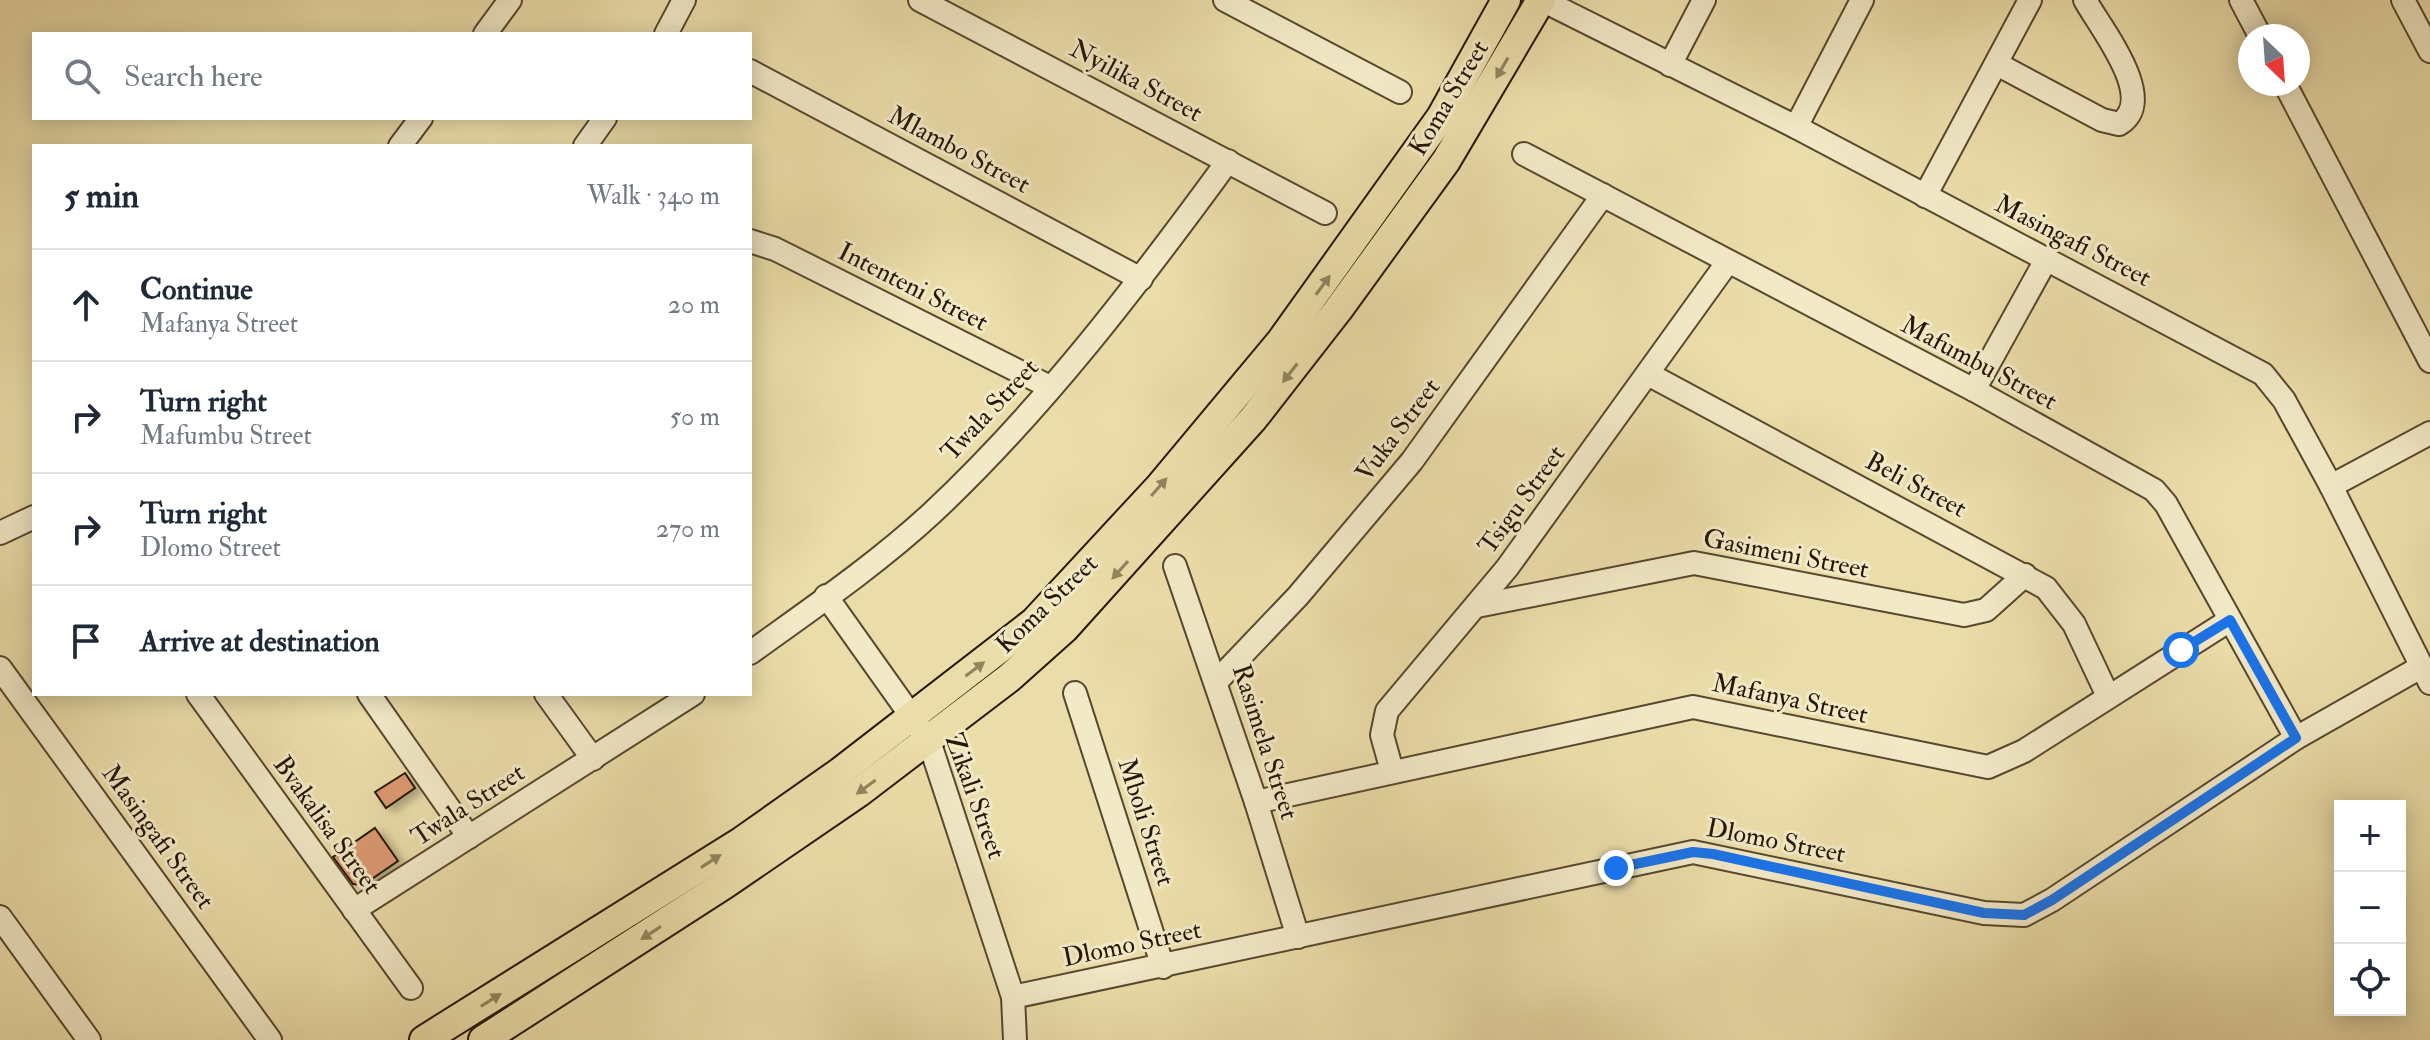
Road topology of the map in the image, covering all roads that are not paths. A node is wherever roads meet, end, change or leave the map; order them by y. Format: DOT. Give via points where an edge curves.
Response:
graph roads {
  1 [pos="510,0"];
  2 [pos="684,0"];
  3 [pos="920,0"];
  4 [pos="1225,0"];
  5 [pos="1506,0"];
  6 [pos="1541,0"];
  7 [pos="1704,0"];
  8 [pos="1862,0"];
  9 [pos="2030,0"];
  10 [pos="2085,0"];
  11 [pos="2241,0"];
  12 [pos="2403,0"];
  13 [pos="2254,24"];
  14 [pos="486,32"];
  15 [pos="672,32"];
  16 [pos="2430,51"];
  17 [pos="1997,64"];
  18 [pos="1670,65"];
  19 [pos="752,72"];
  20 [pos="1400,92"];
  21 [pos="2291,96"];
  22 [pos="420,120"];
  23 [pos="604,120"];
  24 [pos="1796,127"];
  25 [pos="402,144"];
  26 [pos="586,144"];
  27 [pos="1524,154"];
  28 [pos="1228,161"];
  29 [pos="1603,195"];
  30 [pos="1925,196"];
  31 [pos="1325,213"];
  32 [pos="752,242"];
  33 [pos="2047,258"];
  34 [pos="1727,263"];
  35 [pos="1141,279"];
  36 [pos="2430,361"];
  37 [pos="1648,374"];
  38 [pos="1050,387"];
  39 [pos="1974,390"];
  40 [pos="2430,433"];
  41 [pos="2331,486"];
  42 [pos="32,518"];
  43 [pos="0,533"];
  44 [pos="1175,566"];
  45 [pos="2025,575"];
  46 [pos="826,596"];
  47 [pos="1477,606"];
  48 [pos="2230,620"];
  49 [pos="752,652"];
  50 [pos="0,668"];
  51 [pos="2426,675"];
  52 [pos="1216,682"];
  53 [pos="1075,693"];
  54 [pos="199,696"];
  55 [pos="370,696"];
  56 [pos="547,696"];
  57 [pos="690,696"];
  58 [pos="2108,696"];
  59 [pos="913,716"];
  60 [pos="2296,738"];
  61 [pos="929,741"];
  62 [pos="593,759"];
  63 [pos="1392,771"];
  64 [pos="1256,802"];
  65 [pos="469,837"];
  66 [pos="354,910"];
  67 [pos="0,917"];
  68 [pos="1298,937"];
  69 [pos="1163,967"];
  70 [pos="411,988"];
  71 [pos="1013,997"];
  72 [pos="89,1040"];
  73 [pos="270,1040"];
  74 [pos="424,1040"];
  75 [pos="483,1040"];
  76 [pos="1015,1040"];
  1 -- 14 [label="street"];
  2 -- 15 [label="street"];
  3 -- 28 [label="street, Nyilika Street"];
  4 -- 20 [label="street"];
  59 -- 5 [label="main road, Koma Street, one-way" via="1034,622 1251,380 1409,165"];
  6 -- 18 [label="street, Masingafi Street"];
  6 -- 61 [label="main road, Koma Street, one-way" via="1446,161 1253,419 1037,656"];
  7 -- 18 [label="street"];
  8 -- 24 [label="street"];
  9 -- 17 [label="street"];
  10 -- 17 [label="street" via="2133,86 2135,103 2127,119 2119,124 2102,120"];
  11 -- 13 [label="street"];
  12 -- 16 [label="street"];
  17 -- 30 [label="street"];
  18 -- 24 [label="street, Masingafi Street"];
  19 -- 35 [label="street, Mlambo Street"];
  21 -- 36 [label="street"];
  22 -- 25 [label="street"];
  23 -- 26 [label="street"];
  24 -- 30 [label="street, Masingafi Street"];
  27 -- 29 [label="street, Mafumbu Street"];
  28 -- 31 [label="street, Nyilika Street"];
  28 -- 35 [label="street, Twala Street"];
  29 -- 34 [label="street, Mafumbu Street"];
  29 -- 52 [label="street, Vuka Street" via="1412,461 1298,596"];
  30 -- 33 [label="street, Masingafi Street"];
  32 -- 38 [label="street, Intenteni Street"];
  33 -- 39 [label="street"];
  33 -- 41 [label="street, Masingafi Street" via="2263,374 2284,400"];
  34 -- 37 [label="street, Tsigu Street"];
  34 -- 39 [label="street, Mafumbu Street"];
  35 -- 38 [label="street, Twala Street"];
  37 -- 45 [label="street, Beli Street"];
  37 -- 47 [label="street, Tsigu Street"];
  38 -- 46 [label="street, Twala Street" via="930,514"];
  39 -- 48 [label="street, Mafumbu Street" via="2154,490"];
  40 -- 41 [label="street"];
  41 -- 51 [label="street, Masingafi Street"];
  42 -- 43 [label="street"];
  44 -- 52 [label="street, Rasimela Street"];
  45 -- 47 [label="street, Gasimeni Street" via="1986,610 1964,615 1694,563"];
  45 -- 58 [label="street, Beli Street" via="2064,608"];
  46 -- 49 [label="street, Twala Street"];
  46 -- 59 [label="street, Zikali Street"];
  47 -- 63 [label="street, Tsigu Street" via="1387,711 1382,735"];
  48 -- 58 [label="street, Mafanya Street"];
  48 -- 60 [label="street, Mafumbu Street"];
  50 -- 73 [label="street, Masingafi Street"];
  51 -- 60 [label="street, Dlomo Street"];
  52 -- 64 [label="street, Rasimela Street"];
  53 -- 69 [label="street, Mboli Street"];
  54 -- 66 [label="street, Bvakalisa Street"];
  55 -- 65 [label="street"];
  56 -- 62 [label="street"];
  57 -- 62 [label="street, Twala Street"];
  58 -- 63 [label="street, Mafanya Street" via="2024,751 1988,767 1693,707"];
  59 -- 61 [label="street, Zikali Street"];
  74 -- 59 [label="main road, Koma Street, one-way" via="742,841"];
  60 -- 68 [label="street, Dlomo Street" via="2024,915 1984,913 1693,852"];
  61 -- 71 [label="street, Zikali Street"];
  61 -- 75 [label="main road, Koma Street, one-way" via="725,884"];
  62 -- 65 [label="street, Twala Street"];
  63 -- 64 [label="street, Mafanya Street"];
  64 -- 68 [label="street, Rasimela Street"];
  65 -- 66 [label="street, Twala Street"];
  66 -- 70 [label="street, Bvakalisa Street"];
  67 -- 72 [label="street"];
  68 -- 69 [label="street, Dlomo Street"];
  69 -- 71 [label="street, Dlomo Street"];
  71 -- 76 [label="street, Zikali Street"];
}
